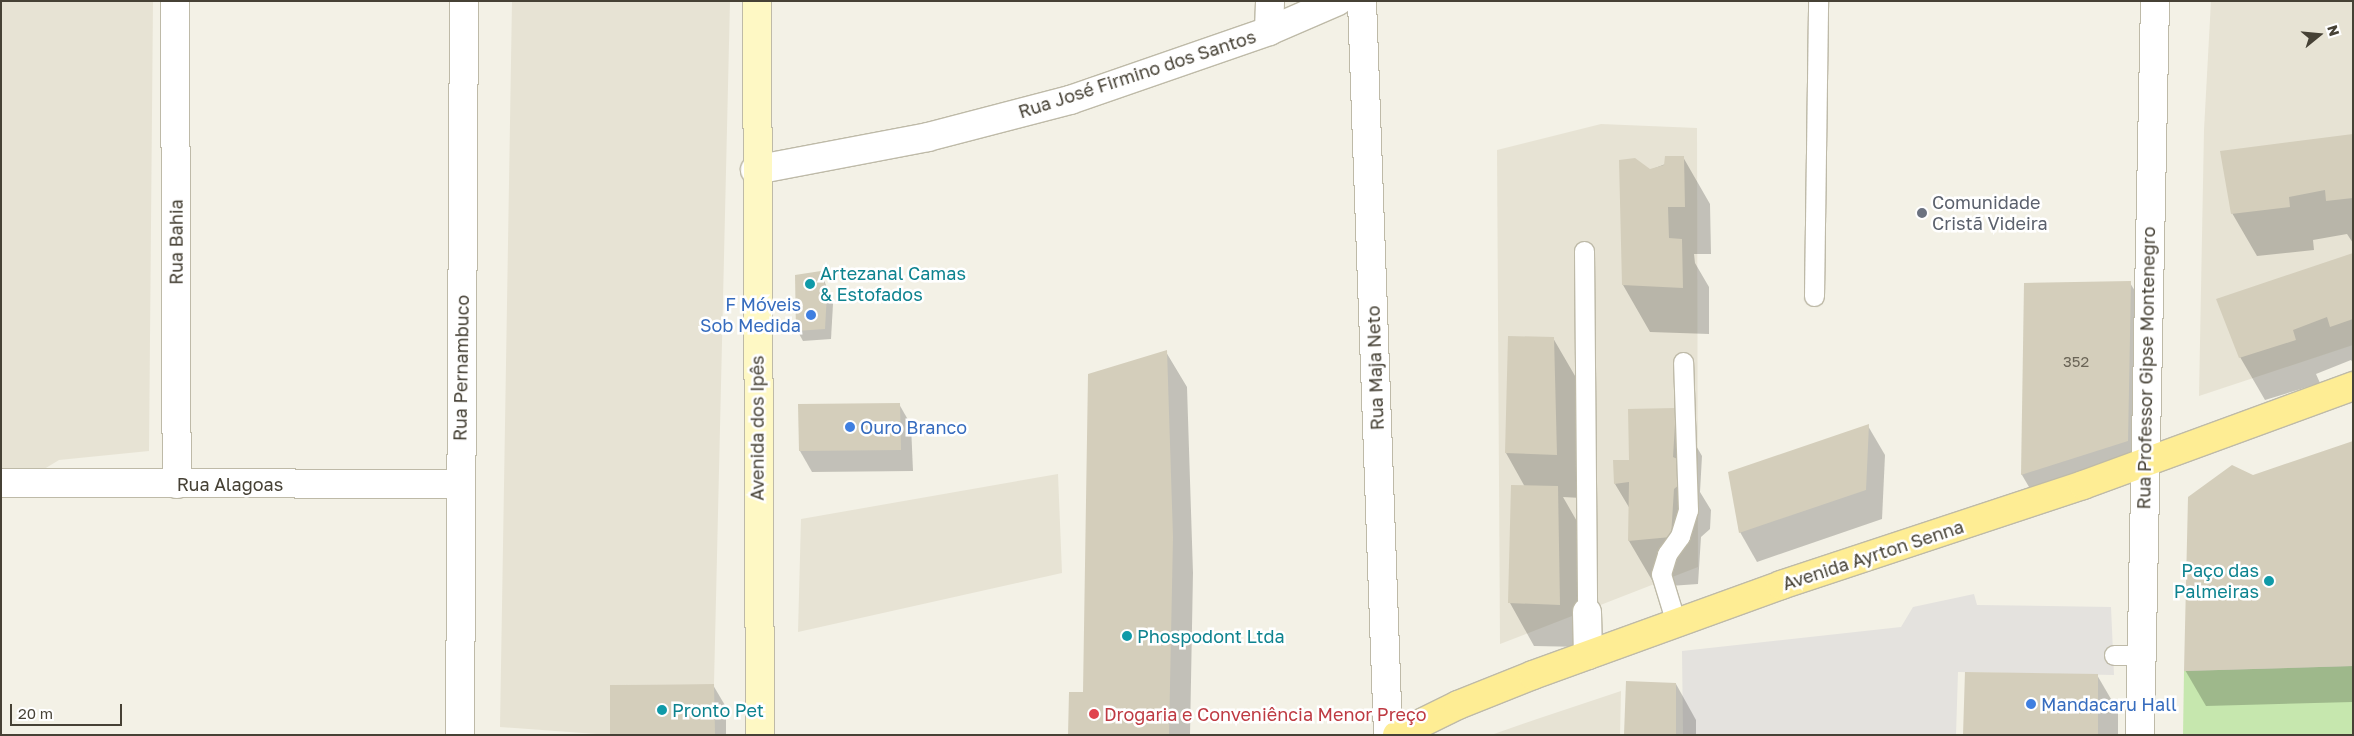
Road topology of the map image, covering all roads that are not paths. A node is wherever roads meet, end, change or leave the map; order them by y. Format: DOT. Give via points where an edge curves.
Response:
graph roads {
  1 [pos="176,1"];
  2 [pos="464,1"];
  3 [pos="757,1"];
  4 [pos="1270,1"];
  5 [pos="1338,1"];
  6 [pos="1362,1"];
  7 [pos="1818,1"];
  8 [pos="2155,1"];
  9 [pos="1269,31"];
  10 [pos="755,170"];
  11 [pos="1584,251"];
  12 [pos="1814,296"];
  13 [pos="1684,362"];
  14 [pos="2353,386"];
  15 [pos="2146,463"];
  16 [pos="1,483"];
  17 [pos="177,484"];
  18 [pos="460,484"];
  19 [pos="1587,612"];
  20 [pos="1676,623"];
  21 [pos="1588,655"];
  22 [pos="2114,655"];
  23 [pos="2141,655"];
  24 [pos="460,735"];
  25 [pos="760,735"];
  26 [pos="1388,735"];
  27 [pos="1397,735"];
  28 [pos="2140,735"];
  1 -- 17 [label="street, Rua Bahia"];
  2 -- 18 [label="street, Rua Pernambuco"];
  3 -- 10 [label="street, Avenida dos Ipês"];
  4 -- 9 [label="street"];
  5 -- 9 [label="street, Rua José Firmino dos Santos"];
  6 -- 26 [label="street, Rua Maja Neto"];
  7 -- 12 [label="lane"];
  8 -- 15 [label="street, Rua Professor Gipse Montenegro"];
  9 -- 10 [label="street, Rua José Firmino dos Santos" via="1070,100 928,136"];
  10 -- 25 [label="street, Avenida dos Ipês"];
  11 -- 19 [label="lane"];
  13 -- 20 [label="lane" via="1688,510 1680,536 1667,554 1661,574"];
  14 -- 15 [label="main road, Avenida Ayrton Senna"];
  15 -- 20 [label="main road, Avenida Ayrton Senna"];
  15 -- 23 [label="street, Rua Professor Gipse Montenegro"];
  16 -- 17 [label="street, Rua Alagoas"];
  17 -- 18 [label="street, Rua Alagoas"];
  18 -- 24 [label="street, Rua Pernambuco"];
  19 -- 21 [label="street"];
  20 -- 21 [label="main road, Avenida Ayrton Senna"];
  21 -- 27 [label="main road, Avenida Ayrton Senna" via="1458,705"];
  22 -- 23 [label="lane"];
  23 -- 28 [label="street, Rua Professor Gipse Montenegro"];
}
